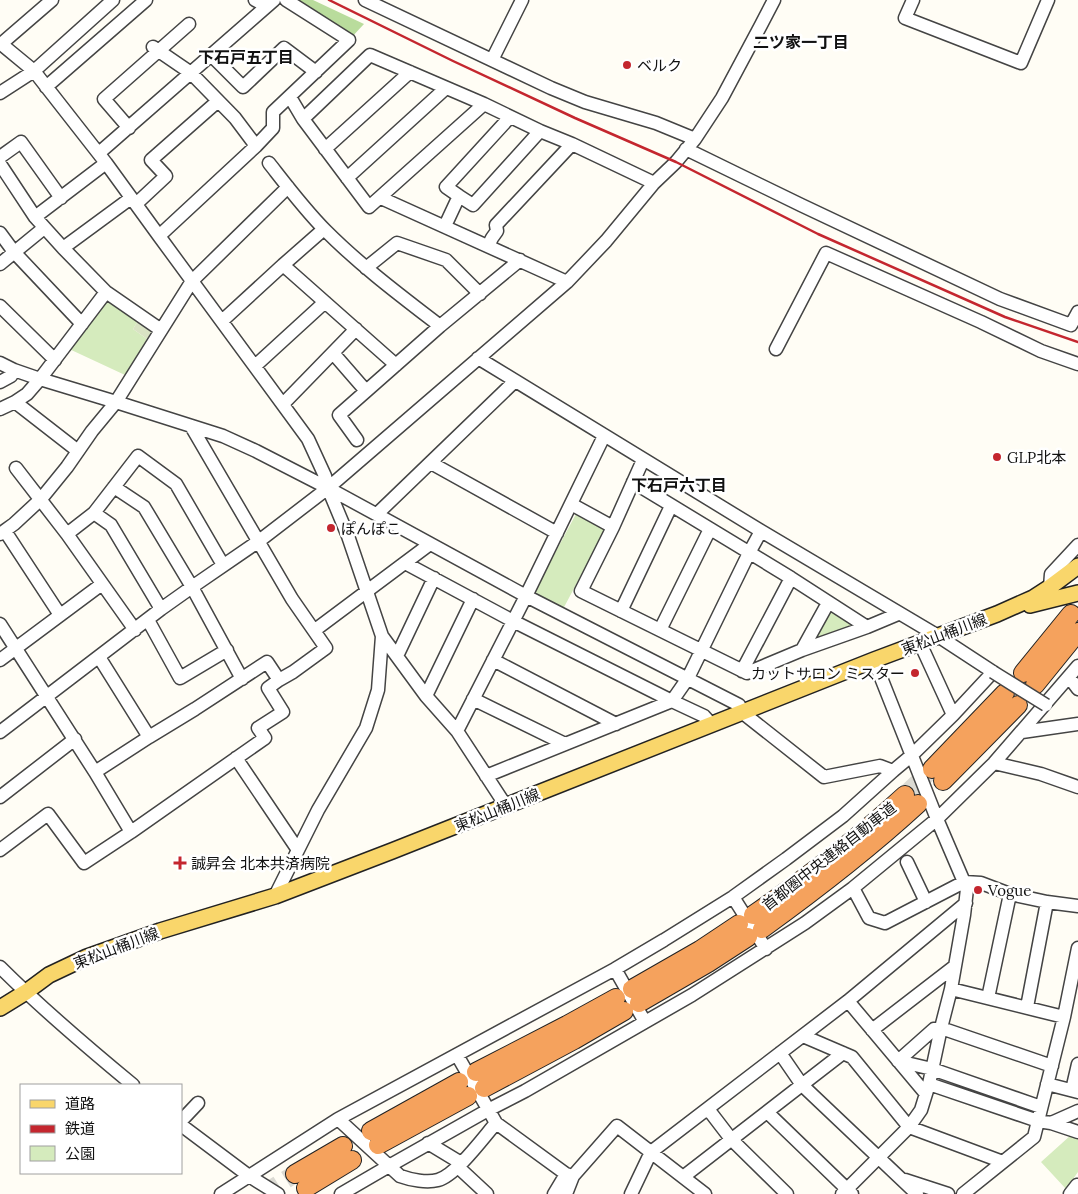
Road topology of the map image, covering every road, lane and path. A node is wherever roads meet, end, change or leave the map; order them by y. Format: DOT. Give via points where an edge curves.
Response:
graph roads {
  1 [pos="52,0"];
  2 [pos="113,0"];
  3 [pos="146,0"];
  4 [pos="255,0"];
  5 [pos="286,0"];
  6 [pos="365,0"];
  7 [pos="522,0"];
  8 [pos="774,0"];
  9 [pos="913,0"];
  10 [pos="1048,0"];
  11 [pos="270,3"];
  12 [pos="190,24"];
  13 [pos="0,43"];
  14 [pos="155,48"];
  15 [pos="211,55"];
  16 [pos="492,60"];
  17 [pos="34,71"];
  18 [pos="316,72"];
  19 [pos="410,72"];
  20 [pos="195,77"];
  21 [pos="46,87"];
  22 [pos="446,88"];
  23 [pos="0,93"];
  24 [pos="290,97"];
  25 [pos="218,101"];
  26 [pos="484,104"];
  27 [pos="510,116"];
  28 [pos="303,119"];
  29 [pos="128,128"];
  30 [pos="540,131"];
  31 [pos="695,139"];
  32 [pos="572,144"];
  33 [pos="256,146"];
  34 [pos="325,149"];
  35 [pos="686,149"];
  36 [pos="0,156"];
  37 [pos="103,158"];
  38 [pos="269,163"];
  39 [pos="0,164"];
  40 [pos="347,178"];
  41 [pos="654,183"];
  42 [pos="288,187"];
  43 [pos="458,196"];
  44 [pos="61,198"];
  45 [pos="381,198"];
  46 [pos="134,201"];
  47 [pos="35,217"];
  48 [pos="445,226"];
  49 [pos="44,228"];
  50 [pos="324,229"];
  51 [pos="0,234"];
  52 [pos="158,236"];
  53 [pos="488,246"];
  54 [pos="63,248"];
  55 [pos="14,252"];
  56 [pos="520,260"];
  57 [pos="0,264"];
  58 [pos="283,265"];
  59 [pos="366,268"];
  60 [pos="192,280"];
  61 [pos="567,282"];
  62 [pos="106,292"];
  63 [pos="480,294"];
  64 [pos="326,302"];
  65 [pos="0,306"];
  66 [pos="1078,312"];
  67 [pos="222,321"];
  68 [pos="82,324"];
  69 [pos="440,326"];
  70 [pos="356,329"];
  71 [pos="161,330"];
  72 [pos="776,349"];
  73 [pos="333,353"];
  74 [pos="478,358"];
  75 [pos="55,360"];
  76 [pos="0,364"];
  77 [pos="1078,364"];
  78 [pos="396,365"];
  79 [pos="255,366"];
  80 [pos="14,370"];
  81 [pos="40,379"];
  82 [pos="516,381"];
  83 [pos="0,382"];
  84 [pos="366,391"];
  85 [pos="15,402"];
  86 [pos="116,402"];
  87 [pos="283,404"];
  88 [pos="0,409"];
  89 [pos="191,426"];
  90 [pos="604,436"];
  91 [pos="357,440"];
  92 [pos="78,451"];
  93 [pos="643,460"];
  94 [pos="431,463"];
  95 [pos="16,468"];
  96 [pos="633,482"];
  97 [pos="114,487"];
  98 [pos="328,488"];
  99 [pos="41,500"];
  100 [pos="571,504"];
  101 [pos="671,506"];
  102 [pos="94,513"];
  103 [pos="377,514"];
  104 [pos="613,527"];
  105 [pos="710,529"];
  106 [pos="761,532"];
  107 [pos="2,533"];
  108 [pos="557,533"];
  109 [pos="68,534"];
  110 [pos="259,541"];
  111 [pos="430,544"];
  112 [pos="1078,545"];
  113 [pos="749,553"];
  114 [pos="405,563"];
  115 [pos="223,565"];
  116 [pos="1078,566"];
  117 [pos="434,578"];
  118 [pos="790,578"];
  119 [pos="102,584"];
  120 [pos="192,587"];
  121 [pos="1050,587"];
  122 [pos="366,592"];
  123 [pos="1078,593"];
  124 [pos="526,596"];
  125 [pos="473,599"];
  126 [pos="828,603"];
  127 [pos="161,609"];
  128 [pos="621,611"];
  129 [pos="898,614"];
  130 [pos="997,614"];
  131 [pos="1071,614"];
  132 [pos="60,615"];
  133 [pos="148,620"];
  134 [pos="513,621"];
  135 [pos="0,624"];
  136 [pos="867,627"];
  137 [pos="135,630"];
  138 [pos="315,630"];
  139 [pos="660,630"];
  140 [pos="1078,632"];
  141 [pos="382,636"];
  142 [pos="938,636"];
  143 [pos="920,643"];
  144 [pos="16,649"];
  145 [pos="227,650"];
  146 [pos="701,650"];
  147 [pos="802,650"];
  148 [pos="397,656"];
  149 [pos="99,657"];
  150 [pos="0,660"];
  151 [pos="493,660"];
  152 [pos="874,660"];
  153 [pos="1078,666"];
  154 [pos="742,671"];
  155 [pos="993,672"];
  156 [pos="1069,677"];
  157 [pos="688,678"];
  158 [pos="242,679"];
  159 [pos="279,680"];
  160 [pos="1078,689"];
  161 [pos="47,696"];
  162 [pos="426,696"];
  163 [pos="1011,699"];
  164 [pos="473,700"];
  165 [pos="672,701"];
  166 [pos="1046,705"];
  167 [pos="742,713"];
  168 [pos="953,715"];
  169 [pos="616,724"];
  170 [pos="1078,724"];
  171 [pos="712,725"];
  172 [pos="457,731"];
  173 [pos="0,732"];
  174 [pos="1022,732"];
  175 [pos="149,737"];
  176 [pos="75,739"];
  177 [pos="565,744"];
  178 [pos="912,755"];
  179 [pos="236,758"];
  180 [pos="994,763"];
  181 [pos="892,771"];
  182 [pos="95,772"];
  183 [pos="937,775"];
  184 [pos="486,776"];
  185 [pos="1078,787"];
  186 [pos="0,797"];
  187 [pos="911,800"];
  188 [pos="506,806"];
  189 [pos="937,819"];
  190 [pos="131,832"];
  191 [pos="2,845"];
  192 [pos="298,850"];
  193 [pos="907,862"];
  194 [pos="964,882"];
  195 [pos="853,888"];
  196 [pos="1010,894"];
  197 [pos="275,896"];
  198 [pos="733,896"];
  199 [pos="926,902"];
  200 [pos="1047,902"];
  201 [pos="966,903"];
  202 [pos="1078,905"];
  203 [pos="1078,948"];
  204 [pos="766,949"];
  205 [pos="955,966"];
  206 [pos="0,967"];
  207 [pos="615,969"];
  208 [pos="951,988"];
  209 [pos="26,992"];
  210 [pos="1073,997"];
  211 [pos="988,998"];
  212 [pos="848,1001"];
  213 [pos="1027,1007"];
  214 [pos="0,1008"];
  215 [pos="1064,1017"];
  216 [pos="645,1022"];
  217 [pos="941,1028"];
  218 [pos="872,1030"];
  219 [pos="803,1036"];
  220 [pos="843,1053"];
  221 [pos="780,1054"];
  222 [pos="458,1055"];
  223 [pos="898,1060"];
  224 [pos="1078,1064"];
  225 [pos="1052,1066"];
  226 [pos="932,1069"];
  227 [pos="480,1080"];
  228 [pos="132,1084"];
  229 [pos="1047,1084"];
  230 [pos="802,1085"];
  231 [pos="463,1089"];
  232 [pos="928,1089"];
  233 [pos="1075,1091"];
  234 [pos="198,1103"];
  235 [pos="1041,1107"];
  236 [pos="708,1108"];
  237 [pos="488,1110"];
  238 [pos="1078,1110"];
  239 [pos="767,1112"];
  240 [pos="338,1119"];
  241 [pos="182,1120"];
  242 [pos="1044,1122"];
  243 [pos="496,1123"];
  244 [pos="182,1127"];
  245 [pos="909,1127"];
  246 [pos="1078,1132"];
  247 [pos="374,1138"];
  248 [pos="732,1139"];
  249 [pos="428,1143"];
  250 [pos="651,1152"];
  251 [pos="879,1158"];
  252 [pos="1003,1162"];
  253 [pos="459,1165"];
  254 [pos="389,1166"];
  255 [pos="295,1174"];
  256 [pos="569,1175"];
  257 [pos="249,1176"];
  258 [pos="902,1180"];
  259 [pos="687,1185"];
  260 [pos="1078,1186"];
  261 [pos="306,1188"];
  262 [pos="847,1192"];
  263 [pos="221,1194"];
  264 [pos="278,1194"];
  265 [pos="341,1194"];
  266 [pos="487,1194"];
  267 [pos="554,1194"];
  268 [pos="566,1194"];
  269 [pos="631,1194"];
  270 [pos="705,1194"];
  271 [pos="787,1194"];
  272 [pos="917,1194"];
  273 [pos="948,1194"];
  274 [pos="963,1194"];
  275 [pos="1070,1194"];
  1 -- 13 [label="street"];
  2 -- 17 [label="street"];
  3 -- 21 [label="street"];
  4 -- 11 [label="street"];
  5 -- 18 [label="street" via="349,40"];
  6 -- 16 [label="street"];
  7 -- 16 [label="street"];
  8 -- 31 [label="street" via="722,98"];
  9 -- 10 [label="street" via="905,18 1021,63"];
  11 -- 15 [label="street"];
  12 -- 14 [label="street"];
  13 -- 17 [label="street"];
  14 -- 20 [label="street"];
  14 -- 29 [label="street" via="104,99"];
  15 -- 18 [label="street" via="243,87 284,48"];
  15 -- 20 [label="street"];
  16 -- 31 [label="street" via="585,102 656,123"];
  17 -- 21 [label="street"];
  17 -- 23 [label="street"];
  18 -- 24 [label="street"];
  19 -- 22 [label="street"];
  19 -- 28 [label="street" via="370,55"];
  19 -- 34 [label="street"];
  20 -- 25 [label="street"];
  20 -- 29 [label="street"];
  21 -- 37 [label="street"];
  22 -- 26 [label="street"];
  22 -- 40 [label="street"];
  24 -- 28 [label="street"];
  24 -- 33 [label="street" via="273,112 273,128"];
  25 -- 33 [label="street"];
  25 -- 46 [label="street" via="152,160 166,176"];
  26 -- 27 [label="street"];
  26 -- 45 [label="street"];
  27 -- 30 [label="street"];
  27 -- 43 [label="street" via="446,186"];
  28 -- 34 [label="street"];
  29 -- 37 [label="street"];
  30 -- 32 [label="street"];
  30 -- 43 [label="street" via="473,205"];
  31 -- 35 [label="street"];
  32 -- 41 [label="street"];
  32 -- 53 [label="street" via="496,225 497,231"];
  33 -- 52 [label="street"];
  34 -- 40 [label="street"];
  35 -- 41 [label="street"];
  35 -- 66 [label="street" via="1000,299 1071,325"];
  36 -- 44 [label="street" via="21,142"];
  37 -- 44 [label="street"];
  37 -- 46 [label="street"];
  38 -- 42 [label="street"];
  39 -- 47 [label="street"];
  40 -- 45 [label="street" via="369,207"];
  41 -- 61 [label="street"];
  42 -- 50 [label="street"];
  42 -- 60 [label="street"];
  43 -- 48 [label="street"];
  44 -- 47 [label="street"];
  45 -- 48 [label="street"];
  46 -- 52 [label="street"];
  46 -- 54 [label="street"];
  47 -- 49 [label="street"];
  48 -- 53 [label="street"];
  49 -- 54 [label="street"];
  49 -- 55 [label="street"];
  50 -- 58 [label="street"];
  50 -- 59 [label="street"];
  51 -- 55 [label="street"];
  52 -- 60 [label="street"];
  53 -- 56 [label="street"];
  54 -- 62 [label="street"];
  55 -- 57 [label="street"];
  55 -- 68 [label="street"];
  56 -- 61 [label="street"];
  56 -- 63 [label="street"];
  58 -- 64 [label="street"];
  58 -- 67 [label="street"];
  59 -- 63 [label="street" via="397,243 446,260"];
  59 -- 69 [label="street"];
  60 -- 67 [label="street"];
  60 -- 71 [label="street"];
  61 -- 74 [label="street"];
  62 -- 68 [label="street"];
  62 -- 71 [label="street"];
  63 -- 69 [label="street"];
  64 -- 70 [label="street"];
  64 -- 79 [label="street"];
  65 -- 75 [label="street"];
  67 -- 79 [label="street"];
  68 -- 75 [label="street"];
  69 -- 78 [label="street"];
  70 -- 73 [label="street"];
  70 -- 78 [label="street"];
  71 -- 86 [label="street"];
  72 -- 77 [label="street" via="826,253 1041,351"];
  73 -- 84 [label="street"];
  73 -- 87 [label="street"];
  74 -- 82 [label="street"];
  74 -- 98 [label="street"];
  75 -- 81 [label="street"];
  76 -- 80 [label="street"];
  78 -- 84 [label="street"];
  79 -- 87 [label="street"];
  80 -- 81 [label="street"];
  80 -- 83 [label="street" via="11,376"];
  81 -- 85 [label="street"];
  81 -- 86 [label="street"];
  82 -- 90 [label="street"];
  82 -- 94 [label="street"];
  84 -- 91 [label="street" via="339,415"];
  85 -- 88 [label="street"];
  85 -- 92 [label="street"];
  86 -- 89 [label="street"];
  86 -- 92 [label="street"];
  87 -- 98 [label="street" via="308,439"];
  89 -- 98 [label="street" via="223,436"];
  89 -- 110 [label="street"];
  90 -- 93 [label="street"];
  90 -- 100 [label="street"];
  92 -- 99 [label="street"];
  93 -- 96 [label="street"];
  93 -- 106 [label="street"];
  94 -- 103 [label="street"];
  94 -- 108 [label="street"];
  95 -- 99 [label="street"];
  96 -- 101 [label="street"];
  96 -- 104 [label="street"];
  97 -- 102 [label="street"];
  97 -- 115 [label="street" via="138,456 176,484"];
  97 -- 120 [label="street" via="144,507"];
  98 -- 103 [label="street"];
  98 -- 110 [label="street"];
  98 -- 122 [label="street"];
  99 -- 107 [label="street"];
  99 -- 109 [label="street"];
  100 -- 104 [label="street"];
  100 -- 108 [label="street"];
  101 -- 105 [label="street"];
  101 -- 128 [label="street"];
  102 -- 109 [label="street"];
  102 -- 127 [label="street" via="111,525"];
  103 -- 111 [label="street"];
  104 -- 128 [label="street" via="581,591"];
  105 -- 113 [label="street"];
  105 -- 139 [label="street"];
  106 -- 113 [label="street"];
  106 -- 129 [label="street"];
  107 -- 132 [label="street"];
  108 -- 124 [label="street"];
  109 -- 119 [label="street"];
  110 -- 115 [label="street"];
  110 -- 138 [label="street" via="292,599"];
  111 -- 114 [label="street"];
  111 -- 124 [label="street"];
  112 -- 121 [label="street" via="1051,574"];
  113 -- 118 [label="street"];
  113 -- 146 [label="street"];
  114 -- 117 [label="street"];
  114 -- 122 [label="street"];
  115 -- 120 [label="street"];
  116 -- 121 [label="main road, 東松山桶川線"];
  117 -- 125 [label="street"];
  117 -- 148 [label="street"];
  118 -- 126 [label="street"];
  118 -- 154 [label="street"];
  119 -- 132 [label="street"];
  119 -- 137 [label="street"];
  120 -- 127 [label="street"];
  120 -- 145 [label="street"];
  121 -- 130 [label="main road, 東松山桶川線"];
  122 -- 138 [label="street"];
  122 -- 141 [label="street"];
  123 -- 130 [label="main road, 東松山桶川線"];
  124 -- 134 [label="street"];
  124 -- 157 [label="street"];
  125 -- 134 [label="street"];
  125 -- 162 [label="street"];
  126 -- 136 [label="street"];
  126 -- 147 [label="street"];
  127 -- 133 [label="street"];
  128 -- 139 [label="street"];
  129 -- 136 [label="street"];
  129 -- 142 [label="street"];
  130 -- 142 [label="main road, 東松山桶川線"];
  131 -- 140 [label="highway" via="1029,679"];
  132 -- 144 [label="street"];
  133 -- 137 [label="street"];
  133 -- 145 [label="street" via="180,678"];
  134 -- 151 [label="street"];
  134 -- 165 [label="street"];
  135 -- 144 [label="street"];
  136 -- 147 [label="street"];
  137 -- 149 [label="street"];
  138 -- 159 [label="street" via="326,648"];
  139 -- 146 [label="street"];
  141 -- 148 [label="street"];
  141 -- 192 [label="street" via="378,690 366,728"];
  142 -- 143 [label="main road, 東松山桶川線"];
  142 -- 155 [label="street"];
  143 -- 152 [label="main road, 東松山桶川線"];
  143 -- 168 [label="street"];
  144 -- 150 [label="street"];
  144 -- 161 [label="street"];
  145 -- 158 [label="street"];
  146 -- 154 [label="street"];
  146 -- 157 [label="street"];
  147 -- 154 [label="street" via="747,672"];
  148 -- 162 [label="street"];
  149 -- 161 [label="street"];
  149 -- 175 [label="street"];
  151 -- 164 [label="street"];
  151 -- 169 [label="street"];
  152 -- 167 [label="main road, 東松山桶川線"];
  152 -- 178 [label="street"];
  153 -- 156 [label="street"];
  155 -- 166 [label="street, bridge"];
  155 -- 168 [label="street"];
  156 -- 160 [label="street"];
  156 -- 166 [label="street"];
  157 -- 165 [label="street"];
  157 -- 167 [label="street" via="739,705"];
  158 -- 159 [label="street" via="267,662"];
  158 -- 175 [label="street"];
  159 -- 179 [label="street" via="268,688 283,712 258,728 265,738"];
  161 -- 173 [label="street"];
  161 -- 176 [label="street"];
  162 -- 172 [label="street"];
  163 -- 183 [label="highway"];
  164 -- 172 [label="street"];
  164 -- 177 [label="street"];
  165 -- 169 [label="street"];
  165 -- 171 [label="street" via="704,716"];
  166 -- 174 [label="street"];
  167 -- 171 [label="main road, 東松山桶川線"];
  167 -- 181 [label="street" via="824,777 880,766"];
  168 -- 178 [label="street"];
  169 -- 177 [label="street"];
  170 -- 174 [label="street"];
  171 -- 188 [label="main road, 東松山桶川線"];
  172 -- 184 [label="street"];
  174 -- 180 [label="street"];
  175 -- 182 [label="street"];
  176 -- 182 [label="street"];
  176 -- 186 [label="street"];
  177 -- 184 [label="street"];
  178 -- 181 [label="street"];
  178 -- 189 [label="street"];
  179 -- 190 [label="street"];
  179 -- 192 [label="street"];
  180 -- 185 [label="street"];
  180 -- 189 [label="street"];
  181 -- 198 [label="street" via="843,816"];
  182 -- 190 [label="street"];
  184 -- 188 [label="street"];
  187 -- 227 [label="highway, 首都圏中央連絡自動車道" via="878,820 751,926 700,950 628,1000 567,1025"];
  188 -- 197 [label="main road, 東松山桶川線"];
  189 -- 194 [label="street"];
  189 -- 195 [label="street"];
  190 -- 191 [label="street" via="84,863 48,814"];
  192 -- 197 [label="street"];
  193 -- 199 [label="street"];
  194 -- 196 [label="street" via="981,883"];
  194 -- 199 [label="street"];
  194 -- 201 [label="street"];
  195 -- 199 [label="street" via="869,918 885,923"];
  195 -- 204 [label="street"];
  196 -- 200 [label="street"];
  196 -- 211 [label="street"];
  197 -- 209 [label="main road, 東松山桶川線" via="87,957 49,975"];
  198 -- 204 [label="street"];
  198 -- 207 [label="street"];
  200 -- 202 [label="street"];
  200 -- 213 [label="street"];
  201 -- 205 [label="street"];
  201 -- 212 [label="street"];
  203 -- 210 [label="street"];
  204 -- 216 [label="street"];
  205 -- 208 [label="street"];
  205 -- 218 [label="street"];
  206 -- 209 [label="street"];
  207 -- 216 [label="street"];
  207 -- 222 [label="street"];
  208 -- 211 [label="street"];
  208 -- 217 [label="street"];
  209 -- 214 [label="main road, 東松山桶川線"];
  209 -- 228 [label="street"];
  210 -- 215 [label="street"];
  211 -- 213 [label="street"];
  212 -- 218 [label="street"];
  212 -- 219 [label="street"];
  213 -- 215 [label="street"];
  215 -- 225 [label="street"];
  216 -- 237 [label="street"];
  217 -- 223 [label="street" via="934,1029"];
  217 -- 225 [label="street"];
  217 -- 226 [label="street"];
  218 -- 223 [label="street"];
  219 -- 220 [label="street"];
  219 -- 221 [label="street"];
  220 -- 230 [label="street"];
  220 -- 245 [label="street" via="852,1057"];
  221 -- 230 [label="street"];
  221 -- 236 [label="street"];
  222 -- 237 [label="street"];
  222 -- 240 [label="street"];
  223 -- 226 [label="street"];
  223 -- 232 [label="street"];
  224 -- 233 [label="street"];
  225 -- 229 [label="street"];
  226 -- 232 [label="street"];
  226 -- 235 [label="street"];
  229 -- 233 [label="street"];
  229 -- 235 [label="street"];
  230 -- 239 [label="street"];
  230 -- 251 [label="street"];
  231 -- 247 [label="highway"];
  232 -- 242 [label="street"];
  232 -- 245 [label="street" via="921,1110"];
  234 -- 241 [label="street"];
  235 -- 242 [label="street"];
  236 -- 248 [label="street"];
  236 -- 250 [label="street"];
  237 -- 243 [label="street"];
  237 -- 249 [label="street"];
  238 -- 242 [label="street"];
  239 -- 248 [label="street"];
  239 -- 262 [label="street"];
  240 -- 254 [label="street"];
  240 -- 257 [label="street"];
  242 -- 246 [label="street"];
  242 -- 252 [label="street" via="1034,1137"];
  243 -- 253 [label="street"];
  243 -- 256 [label="street"];
  244 -- 257 [label="street"];
  245 -- 251 [label="street"];
  245 -- 252 [label="street"];
  248 -- 259 [label="street"];
  248 -- 271 [label="street"];
  249 -- 253 [label="street"];
  249 -- 254 [label="street"];
  250 -- 256 [label="street" via="617,1126"];
  250 -- 259 [label="street"];
  250 -- 269 [label="street"];
  251 -- 258 [label="street"];
  251 -- 262 [label="street"];
  252 -- 274 [label="street"];
  253 -- 254 [label="street" via="439,1180 428,1181 400,1176"];
  253 -- 266 [label="street"];
  254 -- 265 [label="street"];
  255 -- 261 [label="highway" via="347,1153"];
  256 -- 267 [label="street"];
  256 -- 268 [label="street"];
  257 -- 263 [label="street"];
  257 -- 264 [label="street"];
  258 -- 272 [label="street"];
  258 -- 273 [label="street"];
  259 -- 270 [label="street"];
  260 -- 275 [label="street"];
}
